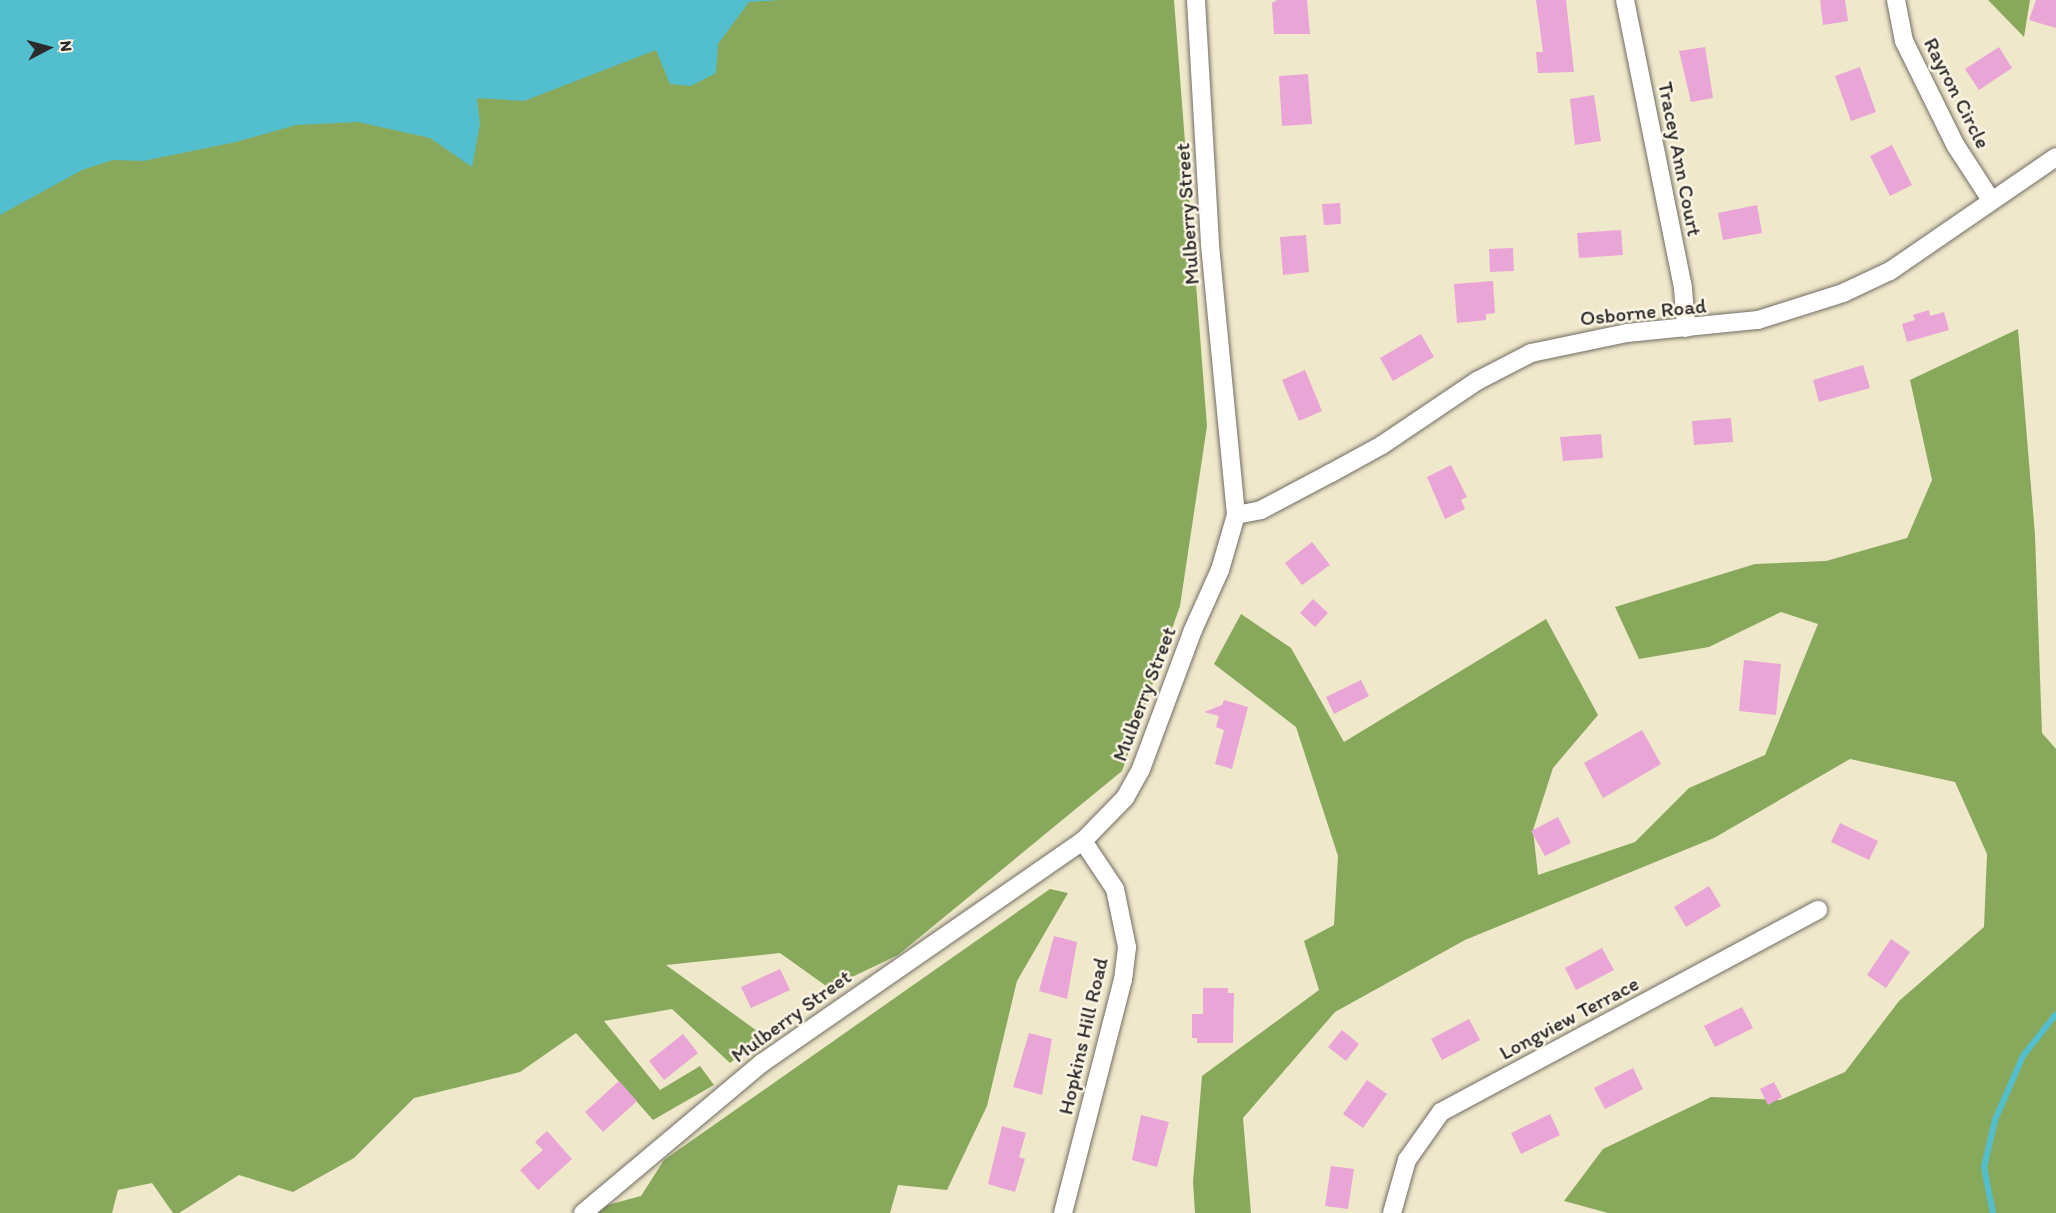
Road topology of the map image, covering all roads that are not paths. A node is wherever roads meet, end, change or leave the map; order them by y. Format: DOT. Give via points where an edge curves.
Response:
graph roads {
  1 [pos="1196,0"];
  2 [pos="1625,0"];
  3 [pos="1896,0"];
  4 [pos="2056,157"];
  5 [pos="1991,200"];
  6 [pos="1686,328"];
  7 [pos="1236,515"];
  8 [pos="1083,841"];
  9 [pos="1818,910"];
  10 [pos="583,1213"];
  11 [pos="1063,1213"];
  12 [pos="1392,1213"];
  1 -- 7 [label="street, Mulberry Street" via="1210,243"];
  2 -- 6 [label="street, Tracey Ann Court" via="1683,288"];
  3 -- 5 [label="street, Rayron Circle" via="1904,41 1956,146"];
  4 -- 5 [label="street, Osborne Road"];
  5 -- 6 [label="street, Osborne Road" via="1890,271 1844,293 1758,320"];
  6 -- 7 [label="street, Osborne Road" via="1616,334 1531,353 1449,398 1362,456 1262,510"];
  7 -- 8 [label="street, Mulberry Street" via="1220,570 1141,769 1125,798"];
  8 -- 10 [label="street, Mulberry Street" via="762,1063"];
  8 -- 11 [label="street, Hopkins Hill Road" via="1115,888 1127,947 1123,980"];
  9 -- 12 [label="street, Longview Terrace" via="1441,1112 1407,1160"];
}
